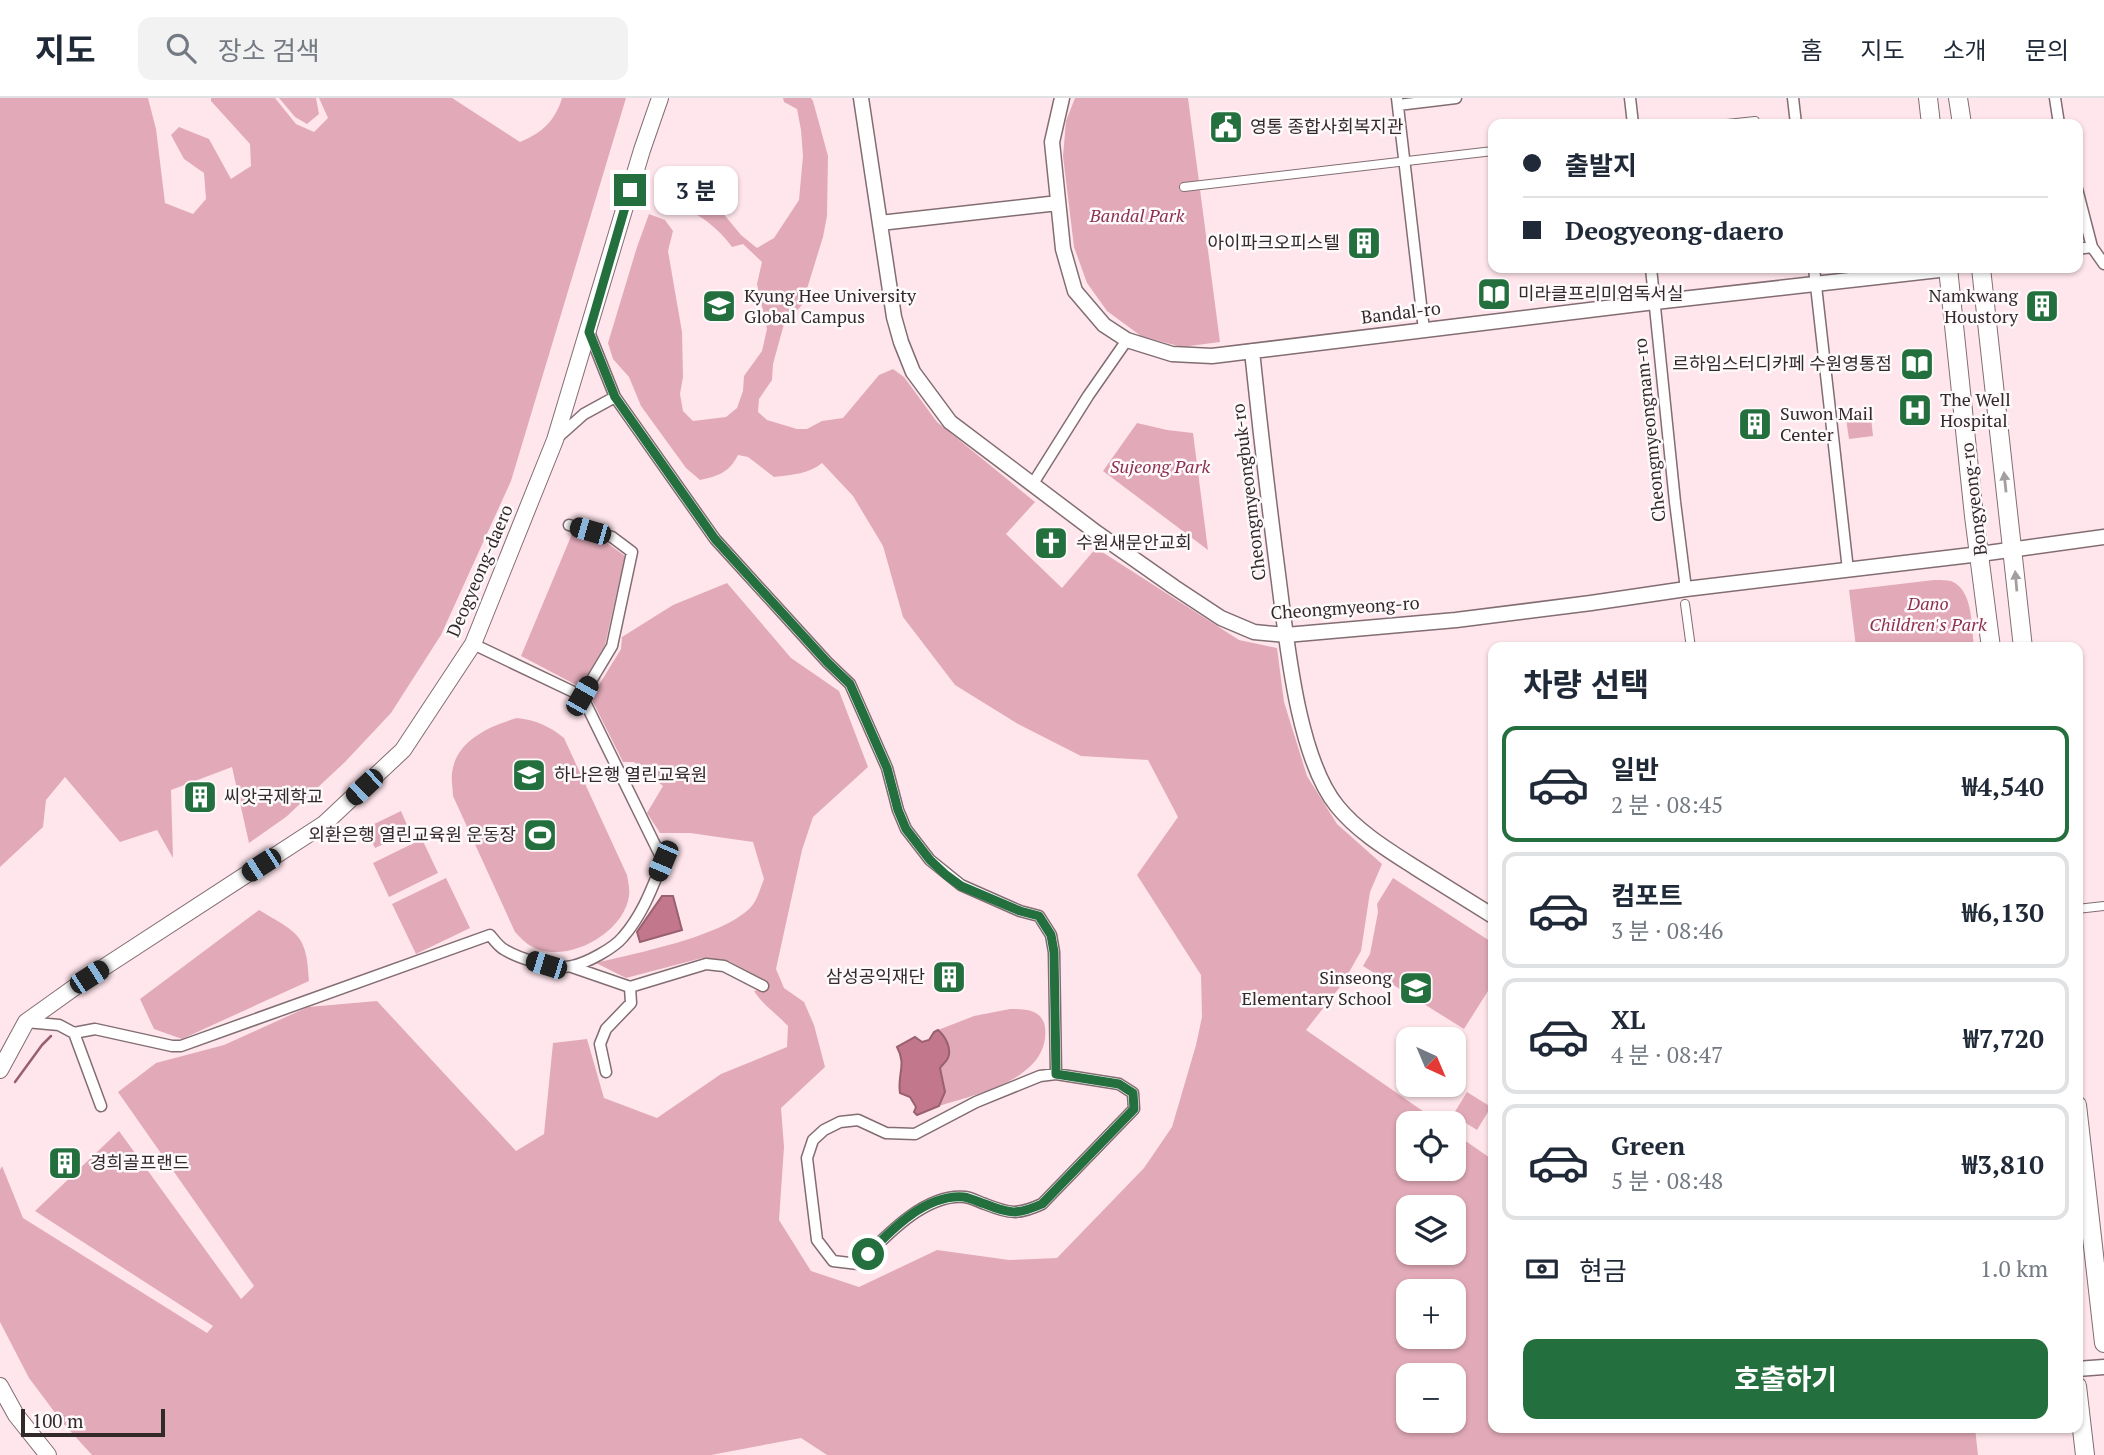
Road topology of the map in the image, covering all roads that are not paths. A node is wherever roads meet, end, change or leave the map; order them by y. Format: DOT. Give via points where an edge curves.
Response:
graph roads {
  1 [pos="660,98"];
  2 [pos="861,98"];
  3 [pos="1062,98"];
  4 [pos="1456,98"];
  5 [pos="1630,98"];
  6 [pos="1793,98"];
  7 [pos="1928,98"];
  8 [pos="1958,98"];
  9 [pos="2055,98"];
  10 [pos="1397,101"];
  11 [pos="1632,119"];
  12 [pos="1795,119"];
  13 [pos="1930,119"];
  14 [pos="1961,119"];
  15 [pos="2058,119"];
  16 [pos="1488,153"];
  17 [pos="1405,162"];
  18 [pos="1184,187"];
  19 [pos="1058,203"];
  20 [pos="2083,212"];
  21 [pos="880,223"];
  22 [pos="2092,247"];
  23 [pos="2083,248"];
  24 [pos="2104,264"];
  25 [pos="1652,273"];
  26 [pos="1815,273"];
  27 [pos="1904,273"];
  28 [pos="1949,273"];
  29 [pos="1982,273"];
  30 [pos="1816,283"];
  31 [pos="1655,302"];
  32 [pos="1424,330"];
  33 [pos="589,332"];
  34 [pos="1128,340"];
  35 [pos="1252,351"];
  36 [pos="615,397"];
  37 [pos="555,440"];
  38 [pos="1032,485"];
  39 [pos="569,525"];
  40 [pos="2104,537"];
  41 [pos="2014,550"];
  42 [pos="1980,554"];
  43 [pos="1848,570"];
  44 [pos="1686,596"];
  45 [pos="1286,635"];
  46 [pos="1690,642"];
  47 [pos="1990,642"];
  48 [pos="2022,642"];
  49 [pos="473,644"];
  50 [pos="582,696"];
  51 [pos="2104,906"];
  52 [pos="2083,908"];
  53 [pos="1488,913"];
  54 [pos="572,967"];
  55 [pos="763,986"];
  56 [pos="630,987"];
  57 [pos="26,1022"];
  58 [pos="74,1033"];
  59 [pos="0,1070"];
  60 [pos="606,1072"];
  61 [pos="1056,1074"];
  62 [pos="101,1106"];
  63 [pos="2083,1158"];
  64 [pos="2104,1343"];
  65 [pos="2104,1367"];
  66 [pos="2083,1369"];
  67 [pos="0,1386"];
  68 [pos="2082,1433"];
  69 [pos="48,1455"];
  70 [pos="2085,1455"];
  1 -- 33 [label="main road, Deogyeong-daero"];
  2 -- 21 [label="street, Cheongmyeong-ro"];
  3 -- 19 [label="street, Bandal-ro" via="1052,142"];
  4 -- 10 [label="street"];
  5 -- 11 [label="street"];
  6 -- 12 [label="street"];
  7 -- 13 [label="main road"];
  8 -- 14 [label="main road"];
  9 -- 15 [label="street"];
  10 -- 17 [label="street"];
  16 -- 17 [label="street"];
  17 -- 18 [label="street"];
  17 -- 32 [label="street"];
  19 -- 21 [label="street"];
  19 -- 34 [label="street, Bandal-ro" via="1063,249 1075,290 1104,325"];
  20 -- 22 [label="street"];
  21 -- 38 [label="street, Cheongmyeong-ro" via="894,317 913,372 950,422"];
  22 -- 23 [label="street"];
  22 -- 24 [label="street"];
  25 -- 31 [label="street, Cheongmyeongnam-ro"];
  26 -- 30 [label="street"];
  27 -- 30 [label="street, Bandal-ro"];
  28 -- 42 [label="main road, Bongyeong-ro"];
  41 -- 29 [label="main road, Bongyeong-ro, one-way"];
  30 -- 31 [label="street, Bandal-ro"];
  30 -- 43 [label="street"];
  31 -- 32 [label="street, Bandal-ro"];
  31 -- 44 [label="street, Cheongmyeongnam-ro"];
  32 -- 35 [label="street, Bandal-ro"];
  33 -- 36 [label="street"];
  33 -- 37 [label="main road, Deogyeong-daero"];
  34 -- 35 [label="street, Bandal-ro" via="1172,354"];
  34 -- 38 [label="street"];
  35 -- 45 [label="street, Cheongmyeongbuk-ro"];
  36 -- 37 [label="street" via="584,414"];
  36 -- 61 [label="street" via="715,539 850,684 887,768 906,829 921,849 961,886 1039,916 1051,935 1055,964"];
  37 -- 49 [label="main road, Deogyeong-daero"];
  38 -- 45 [label="street, Cheongmyeong-ro" via="1221,618 1254,632"];
  39 -- 50 [label="street" via="612,537 632,552 612,646"];
  40 -- 41 [label="street, Cheongmyeong-ro"];
  41 -- 42 [label="street, Cheongmyeong-ro"];
  48 -- 41 [label="main road, Bongyeong-ro, one-way"];
  42 -- 43 [label="street, Cheongmyeong-ro"];
  42 -- 47 [label="main road, Bongyeong-ro"];
  43 -- 44 [label="street, Cheongmyeong-ro"];
  44 -- 45 [label="street, Cheongmyeong-ro"];
  44 -- 46 [label="street"];
  45 -- 53 [label="street, Cheongmyeongbuk-ro" via="1301,720 1318,775 1336,805 1378,843"];
  49 -- 50 [label="street"];
  49 -- 57 [label="main road, Deogyeong-daero" via="403,750 324,824"];
  50 -- 54 [label="street" via="663,861 642,912 621,939"];
  51 -- 52 [label="street"];
  54 -- 56 [label="street"];
  54 -- 58 [label="street" via="523,957 504,949 490,935 181,1046 95,1028"];
  55 -- 56 [label="street" via="724,966 706,964"];
  56 -- 60 [label="street" via="631,1003 606,1029 600,1045"];
  57 -- 58 [label="street" via="59,1025"];
  57 -- 59 [label="main road, Deogyeong-daero"];
  58 -- 62 [label="street"];
  61 -- 61 [label="street" via="1119,1084 1133,1093 1134,1109 1042,1204 1011,1213 967,1197 942,1198 895,1228 858,1264 833,1261 817,1240 807,1158 813,1140 824,1130 858,1120 886,1132 915,1134 976,1102"];
  63 -- 64 [label="main road"];
  65 -- 66 [label="street"];
  67 -- 69 [label="main road"];
  68 -- 70 [label="main road"];
}
